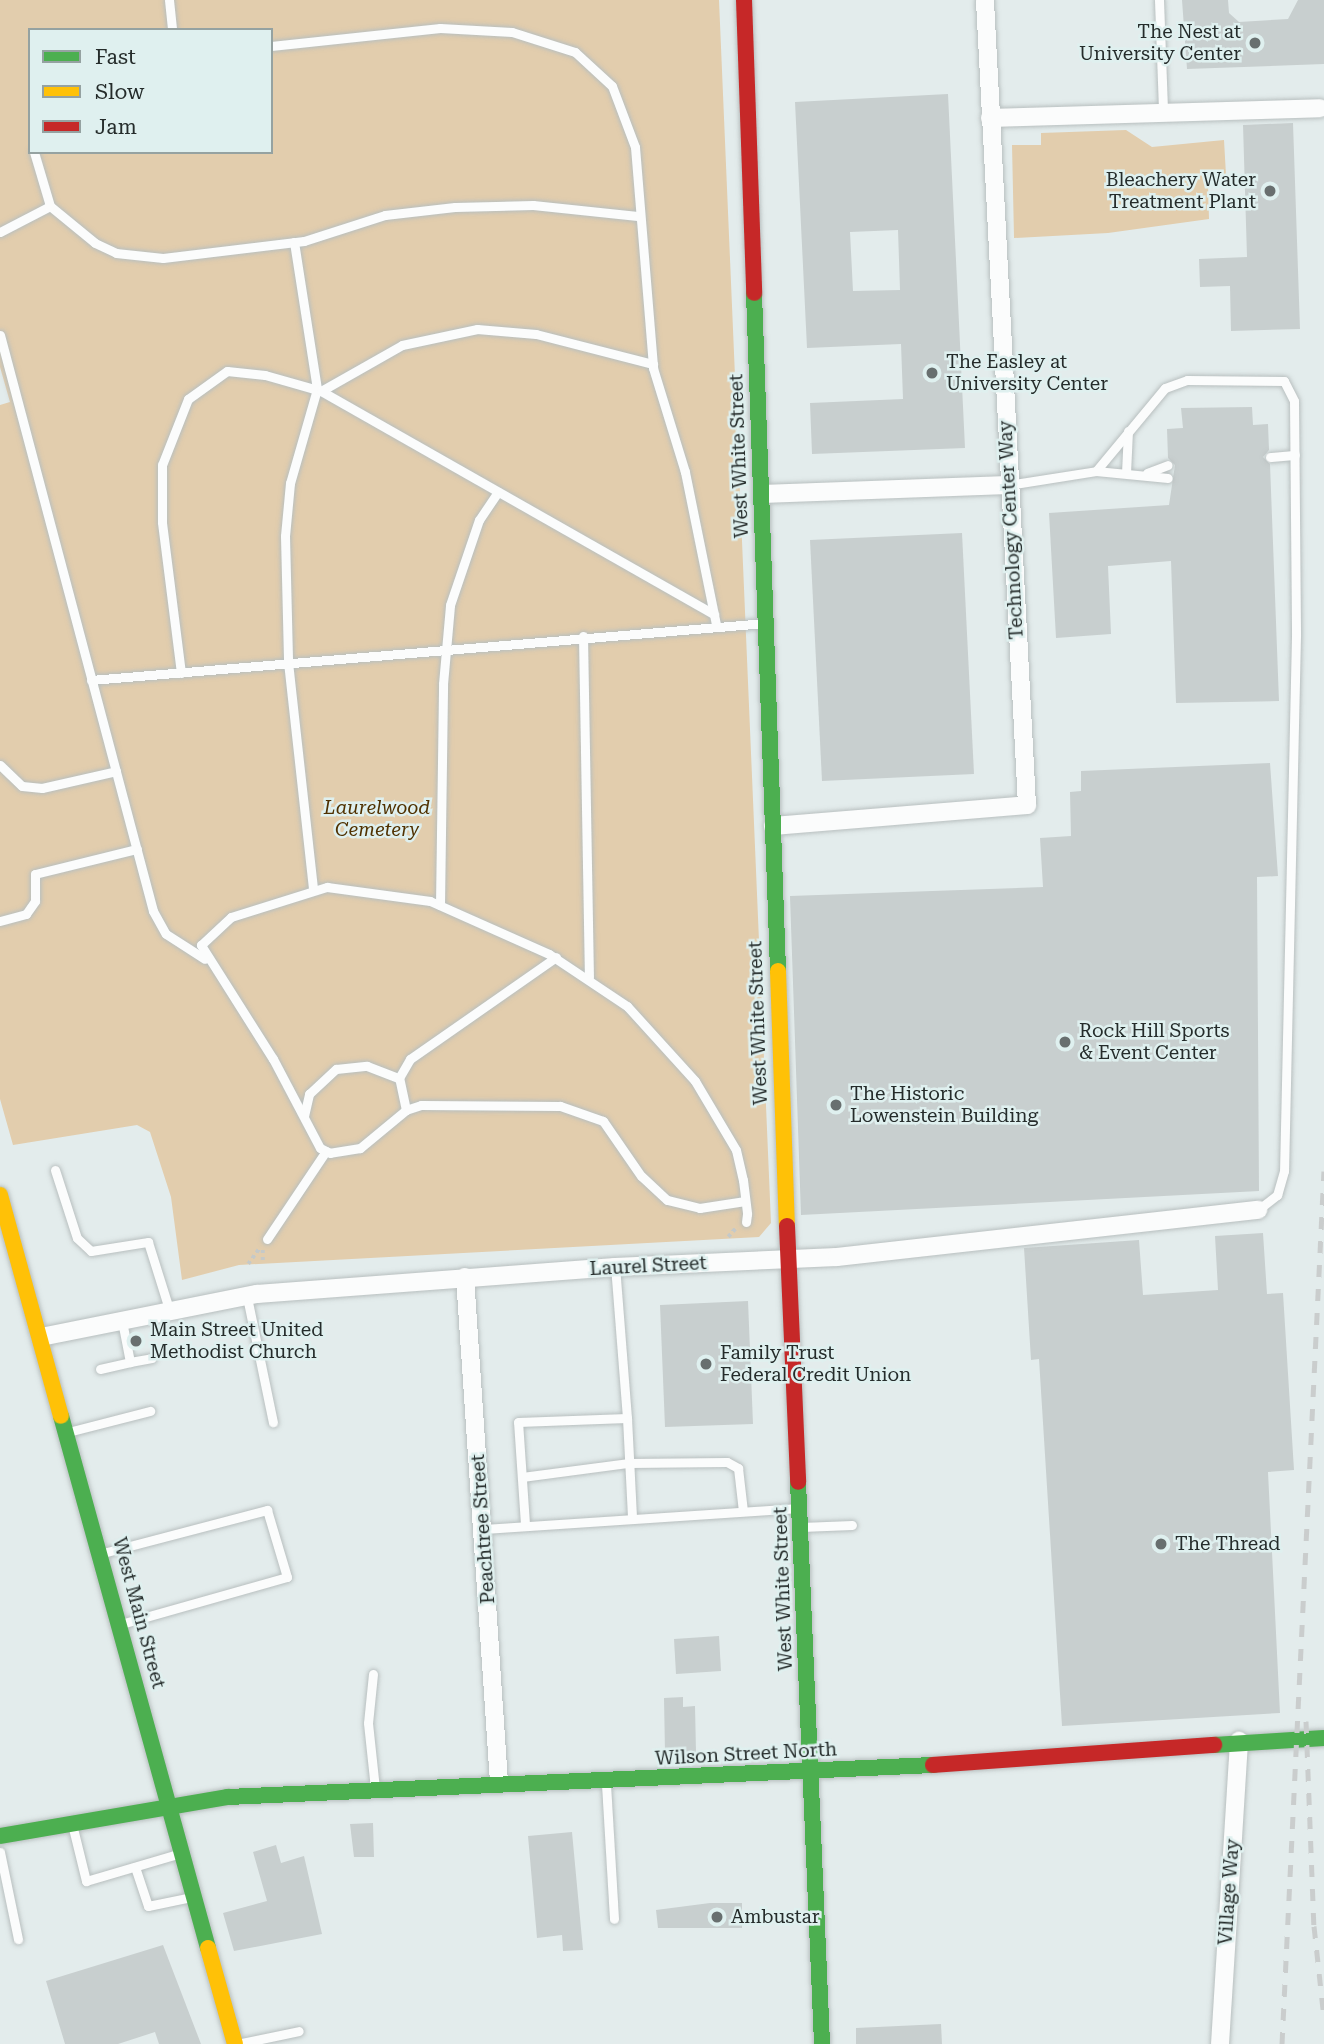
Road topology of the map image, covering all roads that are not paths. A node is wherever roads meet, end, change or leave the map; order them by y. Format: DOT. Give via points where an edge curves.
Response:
graph roads {
  1 [pos="169,0"];
  2 [pos="744,0"];
  3 [pos="985,0"];
  4 [pos="1159,0"];
  5 [pos="172,28"];
  6 [pos="273,46"];
  7 [pos="1320,108"];
  8 [pos="1163,109"];
  9 [pos="990,118"];
  10 [pos="35,154"];
  11 [pos="50,206"];
  12 [pos="637,216"];
  13 [pos="0,232"];
  14 [pos="294,242"];
  15 [pos="0,335"];
  16 [pos="653,364"];
  17 [pos="319,390"];
  18 [pos="1128,431"];
  19 [pos="1295,455"];
  20 [pos="1269,457"];
  21 [pos="1168,466"];
  22 [pos="1096,471"];
  23 [pos="1126,472"];
  24 [pos="1145,474"];
  25 [pos="1168,478"];
  26 [pos="1008,485"];
  27 [pos="498,492"];
  28 [pos="762,494"];
  29 [pos="715,619"];
  30 [pos="766,623"];
  31 [pos="583,636"];
  32 [pos="445,648"];
  33 [pos="288,662"];
  34 [pos="181,673"];
  35 [pos="91,680"];
  36 [pos="0,765"];
  37 [pos="116,771"];
  38 [pos="773,826"];
  39 [pos="137,849"];
  40 [pos="313,890"];
  41 [pos="440,905"];
  42 [pos="0,921"];
  43 [pos="556,957"];
  44 [pos="205,959"];
  45 [pos="589,977"];
  46 [pos="399,1078"];
  47 [pos="406,1110"];
  48 [pos="304,1118"];
  49 [pos="326,1151"];
  50 [pos="55,1170"];
  51 [pos="0,1195"];
  52 [pos="745,1201"];
  53 [pos="1258,1210"];
  54 [pos="746,1222"];
  55 [pos="267,1239"];
  56 [pos="7,1245"];
  57 [pos="788,1259"];
  58 [pos="615,1267"];
  59 [pos="465,1277"];
  60 [pos="247,1297"];
  61 [pos="170,1312"];
  62 [pos="122,1321"];
  63 [pos="41,1337"];
  64 [pos="152,1358"];
  65 [pos="130,1362"];
  66 [pos="100,1369"];
  67 [pos="150,1411"];
  68 [pos="627,1418"];
  69 [pos="273,1422"];
  70 [pos="68,1432"];
  71 [pos="629,1463"];
  72 [pos="522,1477"];
  73 [pos="800,1508"];
  74 [pos="743,1511"];
  75 [pos="632,1517"];
  76 [pos="525,1524"];
  77 [pos="852,1525"];
  78 [pos="802,1527"];
  79 [pos="484,1529"];
  80 [pos="101,1553"];
  81 [pos="121,1624"];
  82 [pos="373,1674"];
  83 [pos="1324,1738"];
  84 [pos="1239,1741"];
  85 [pos="812,1773"];
  86 [pos="499,1782"];
  87 [pos="606,1782"];
  88 [pos="375,1788"];
  89 [pos="170,1805"];
  90 [pos="72,1822"];
  91 [pos="0,1836"];
  92 [pos="0,1852"];
  93 [pos="183,1852"];
  94 [pos="135,1867"];
  95 [pos="195,1897"];
  96 [pos="614,1919"];
  97 [pos="18,1939"];
  98 [pos="299,2031"];
  99 [pos="235,2044"];
  100 [pos="822,2044"];
  101 [pos="1220,2044"];
  1 -- 5 [label="lane"];
  2 -- 28 [label="street, West White Street"];
  3 -- 9 [label="street, Technology Center Way"];
  4 -- 8 [label="lane"];
  6 -- 12 [label="lane" via="475,28 555,43 596,68 621,103 635,148"];
  7 -- 8 [label="street"];
  8 -- 9 [label="street"];
  9 -- 26 [label="street, Technology Center Way"];
  10 -- 11 [label="lane"];
  11 -- 13 [label="lane"];
  11 -- 14 [label="lane" via="95,243 137,256 189,258"];
  12 -- 14 [label="lane" via="533,205 455,207 385,215"];
  12 -- 16 [label="lane"];
  14 -- 17 [label="lane"];
  15 -- 35 [label="lane"];
  16 -- 17 [label="lane" via="536,334 477,329 402,345"];
  16 -- 29 [label="lane" via="685,472"];
  17 -- 27 [label="lane"];
  17 -- 33 [label="lane" via="286,511"];
  17 -- 34 [label="lane" via="265,375 227,371 200,386 177,416 159,492"];
  18 -- 19 [label="lane" via="1150,401 1187,380 1284,381 1294,401"];
  18 -- 22 [label="lane"];
  18 -- 23 [label="lane"];
  19 -- 20 [label="lane"];
  19 -- 53 [label="lane" via="1284,1171 1278,1195"];
  21 -- 24 [label="lane"];
  22 -- 23 [label="lane"];
  22 -- 26 [label="lane"];
  23 -- 24 [label="lane"];
  24 -- 25 [label="lane"];
  26 -- 28 [label="street"];
  26 -- 38 [label="street, Technology Center Way" via="1027,805"];
  27 -- 29 [label="lane"];
  27 -- 32 [label="lane" via="479,520 461,565"];
  28 -- 30 [label="street, West White Street"];
  29 -- 30 [label="lane"];
  29 -- 31 [label="lane"];
  30 -- 38 [label="street, West White Street"];
  31 -- 32 [label="lane"];
  31 -- 45 [label="lane"];
  32 -- 33 [label="lane"];
  32 -- 41 [label="lane"];
  33 -- 34 [label="lane"];
  33 -- 40 [label="lane"];
  34 -- 35 [label="lane"];
  35 -- 37 [label="lane"];
  36 -- 37 [label="lane" via="22,786 41,788"];
  37 -- 39 [label="lane"];
  38 -- 57 [label="street, West White Street"];
  39 -- 42 [label="lane" via="35,874 35,901 26,914"];
  39 -- 44 [label="lane" via="159,924"];
  40 -- 41 [label="lane" via="362,888"];
  40 -- 44 [label="lane" via="231,917 201,945"];
  41 -- 43 [label="lane"];
  43 -- 45 [label="lane"];
  43 -- 46 [label="lane" via="419,1052"];
  44 -- 48 [label="lane" via="273,1059"];
  45 -- 52 [label="lane" via="647,1025 702,1091 736,1150"];
  46 -- 47 [label="lane"];
  46 -- 48 [label="lane" via="367,1066 336,1069 309,1094"];
  47 -- 49 [label="lane" via="360,1149"];
  47 -- 52 [label="lane" via="468,1103 580,1109 603,1121 641,1176 667,1200 701,1208"];
  48 -- 49 [label="lane"];
  49 -- 55 [label="lane"];
  50 -- 61 [label="lane" via="77,1238 90,1251 148,1242"];
  51 -- 56 [label="street, West Main Street"];
  52 -- 54 [label="lane"];
  53 -- 57 [label="street, Laurel Street"];
  56 -- 63 [label="street, West Main Street"];
  57 -- 58 [label="street, Laurel Street"];
  57 -- 73 [label="street, West White Street"];
  58 -- 59 [label="street, Laurel Street"];
  58 -- 68 [label="lane"];
  59 -- 60 [label="street, Laurel Street"];
  59 -- 79 [label="street, Peachtree Street"];
  60 -- 61 [label="street, Laurel Street"];
  60 -- 69 [label="lane"];
  61 -- 62 [label="street, Laurel Street"];
  62 -- 63 [label="street, Laurel Street"];
  62 -- 65 [label="lane"];
  63 -- 70 [label="street, West Main Street"];
  64 -- 65 [label="lane"];
  65 -- 66 [label="lane"];
  67 -- 70 [label="lane"];
  68 -- 71 [label="lane"];
  68 -- 72 [label="lane" via="518,1422"];
  70 -- 80 [label="street, West Main Street"];
  71 -- 72 [label="lane"];
  71 -- 74 [label="lane" via="727,1462 738,1468"];
  71 -- 75 [label="lane"];
  72 -- 76 [label="lane"];
  73 -- 74 [label="lane"];
  73 -- 78 [label="street, West White Street"];
  74 -- 75 [label="lane"];
  75 -- 76 [label="lane"];
  76 -- 79 [label="lane"];
  77 -- 78 [label="lane"];
  78 -- 85 [label="street, West White Street"];
  79 -- 86 [label="street, Peachtree Street"];
  80 -- 81 [label="street, West Main Street"];
  80 -- 81 [label="lane" via="267,1510 287,1577"];
  81 -- 89 [label="street, West Main Street"];
  82 -- 88 [label="lane" via="368,1723"];
  83 -- 84 [label="street, Wilson Street North"];
  84 -- 85 [label="street, Wilson Street North"];
  84 -- 101 [label="street, Village Way"];
  85 -- 87 [label="street, Wilson Street North"];
  85 -- 100 [label="street, West White Street"];
  86 -- 87 [label="street, Wilson Street North"];
  86 -- 88 [label="street, Wilson Street North"];
  87 -- 96 [label="lane"];
  88 -- 89 [label="street, Wilson Street North"];
  89 -- 90 [label="street, Wilson Street North"];
  89 -- 93 [label="street, West Main Street"];
  90 -- 91 [label="street, Wilson Street North"];
  90 -- 94 [label="lane" via="86,1881"];
  92 -- 97 [label="lane"];
  93 -- 94 [label="lane"];
  93 -- 95 [label="street, West Main Street"];
  94 -- 95 [label="lane" via="148,1906"];
  95 -- 99 [label="street, West Main Street"];
  98 -- 99 [label="lane"];
}
